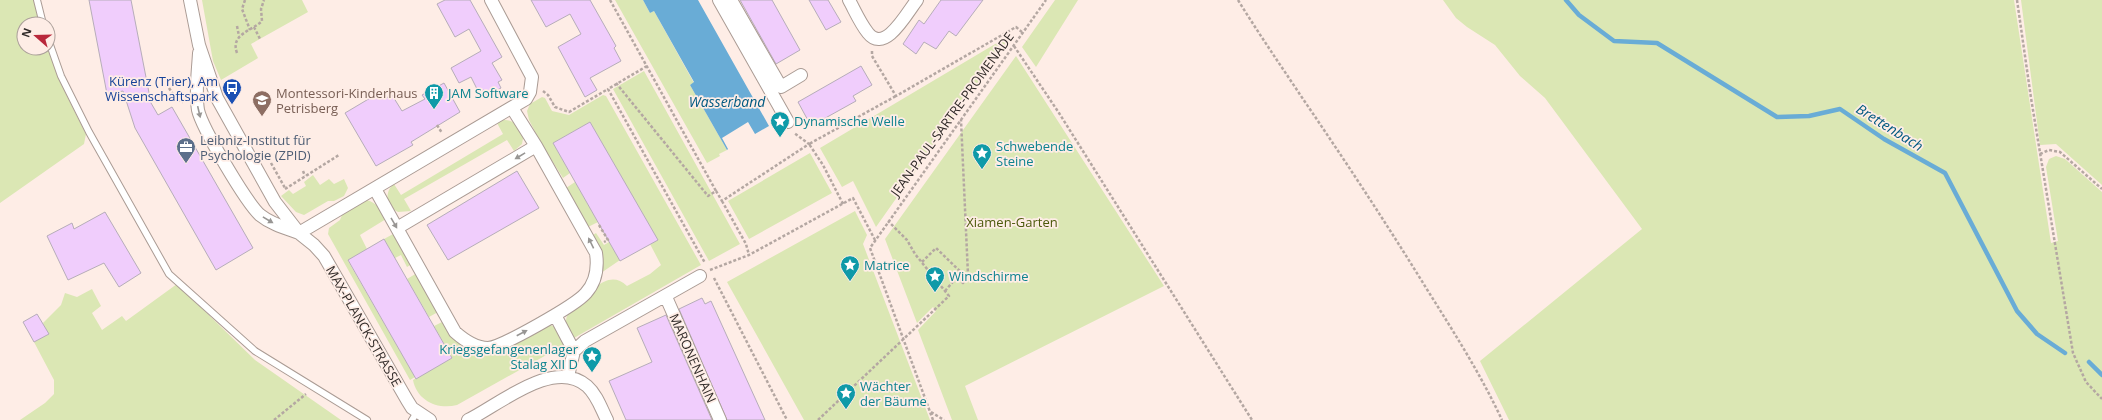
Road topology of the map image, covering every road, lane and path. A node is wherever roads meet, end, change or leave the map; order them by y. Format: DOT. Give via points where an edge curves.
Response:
graph roads {
  1 [pos="37,0"];
  2 [pos="190,0"];
  3 [pos="245,0"];
  4 [pos="264,0"];
  5 [pos="491,0"];
  6 [pos="610,0"];
  7 [pos="719,0"];
  8 [pos="731,0"];
  9 [pos="849,0"];
  10 [pos="916,0"];
  11 [pos="1046,0"];
  12 [pos="1238,0"];
  13 [pos="2017,0"];
  14 [pos="41,16"];
  15 [pos="237,26"];
  16 [pos="254,27"];
  17 [pos="250,30"];
  18 [pos="1023,33"];
  19 [pos="239,36"];
  20 [pos="872,36"];
  21 [pos="260,39"];
  22 [pos="199,45"];
  23 [pos="1014,46"];
  24 [pos="237,53"];
  25 [pos="54,56"];
  26 [pos="647,66"];
  27 [pos="801,76"];
  28 [pos="616,83"];
  29 [pos="532,84"];
  30 [pos="169,88"];
  31 [pos="608,89"];
  32 [pos="896,96"];
  33 [pos="185,103"];
  34 [pos="512,108"];
  35 [pos="961,120"];
  36 [pos="788,122"];
  37 [pos="809,144"];
  38 [pos="536,146"];
  39 [pos="2040,154"];
  40 [pos="339,156"];
  41 [pos="267,157"];
  42 [pos="303,171"];
  43 [pos="305,176"];
  44 [pos="285,188"];
  45 [pos="375,189"];
  46 [pos="2102,189"];
  47 [pos="282,191"];
  48 [pos="716,191"];
  49 [pos="722,201"];
  50 [pos="843,204"];
  51 [pos="888,221"];
  52 [pos="599,225"];
  53 [pos="397,228"];
  54 [pos="299,232"];
  55 [pos="606,238"];
  56 [pos="875,240"];
  57 [pos="749,254"];
  58 [pos="922,262"];
  59 [pos="705,273"];
  60 [pos="967,278"];
  61 [pos="945,291"];
  62 [pos="666,297"];
  63 [pos="555,315"];
  64 [pos="902,339"];
  65 [pos="574,351"];
  66 [pos="568,376"];
  67 [pos="314,388"];
  68 [pos="2102,398"];
  69 [pos="930,412"];
  70 [pos="415,416"];
  71 [pos="275,419"];
  72 [pos="367,420"];
  73 [pos="430,420"];
  74 [pos="468,420"];
  75 [pos="607,420"];
  76 [pos="720,420"];
  77 [pos="787,420"];
  78 [pos="818,420"];
  79 [pos="933,420"];
  80 [pos="944,420"];
  81 [pos="1252,420"];
  82 [pos="1502,420"];
  1 -- 14 [label="lane"];
  2 -- 22 [label="street, MAX-PLANCK-STRASSE"];
  3 -- 17 [label="path" via="242,9"];
  4 -- 16 [label="path" via="261,12 263,20"];
  5 -- 29 [label="street" via="524,59 532,77"];
  6 -- 26 [label="path"];
  7 -- 36 [label="street"];
  8 -- 27 [label="street" via="781,87"];
  9 -- 20 [label="street" via="867,32"];
  10 -- 20 [label="street" via="893,33 880,38"];
  11 -- 18 [label="path, JEAN-PAUL-SARTRE-PROMENADE"];
  12 -- 82 [label="path" via="1265,45 1375,207 1464,348"];
  13 -- 39 [label="path"];
  15 -- 19 [label="path"];
  16 -- 17 [label="path"];
  16 -- 21 [label="path"];
  17 -- 19 [label="path"];
  18 -- 23 [label="path, JEAN-PAUL-SARTRE-PROMENADE"];
  18 -- 32 [label="path" via="1016,27"];
  19 -- 24 [label="path" via="235,45"];
  20 -- 32 [label="path" via="872,56"];
  22 -- 54 [label="street, MAX-PLANCK-STRASSE" via="217,98 275,202"];
  22 -- 54 [label="street, MAX-PLANCK-STRASSE, one-way" via="196,94 200,117 254,209 277,225"];
  23 -- 35 [label="path, JEAN-PAUL-SARTRE-PROMENADE"];
  23 -- 81 [label="path"];
  25 -- 67 [label="lane" via="89,132 168,274 255,351"];
  26 -- 28 [label="path"];
  26 -- 48 [label="path"];
  28 -- 31 [label="path"];
  28 -- 48 [label="path" via="708,196"];
  29 -- 31 [label="path" via="548,95 555,107 569,112"];
  29 -- 34 [label="street" via="526,99"];
  30 -- 33 [label="path" via="176,99"];
  31 -- 59 [label="path"];
  32 -- 37 [label="path"];
  34 -- 38 [label="street"];
  34 -- 45 [label="street"];
  35 -- 51 [label="path, JEAN-PAUL-SARTRE-PROMENADE"];
  35 -- 60 [label="path"];
  36 -- 37 [label="path" via="796,135"];
  37 -- 49 [label="path"];
  37 -- 50 [label="path"];
  38 -- 53 [label="street, one-way"];
  63 -- 38 [label="street, one-way" via="586,293 594,280 597,260 587,234"];
  39 -- 46 [label="path" via="2048,150 2060,152"];
  39 -- 68 [label="path" via="2073,353 2086,382"];
  40 -- 43 [label="path"];
  41 -- 44 [label="path"];
  42 -- 43 [label="path"];
  43 -- 44 [label="path"];
  44 -- 47 [label="path"];
  45 -- 53 [label="street, one-way"];
  45 -- 54 [label="street"];
  48 -- 49 [label="path"];
  49 -- 57 [label="path"];
  50 -- 56 [label="path" via="853,198"];
  50 -- 57 [label="path"];
  51 -- 56 [label="path, JEAN-PAUL-SARTRE-PROMENADE"];
  51 -- 58 [label="path" via="907,240"];
  52 -- 55 [label="path"];
  53 -- 63 [label="street, one-way" via="455,332 468,342 485,348 496,347"];
  54 -- 70 [label="street, MAX-PLANCK-STRASSE" via="324,256"];
  56 -- 64 [label="path" via="870,248"];
  57 -- 59 [label="path"];
  58 -- 60 [label="path" via="936,248"];
  58 -- 61 [label="path"];
  59 -- 62 [label="street, MARONENHAIN"];
  59 -- 77 [label="path"];
  60 -- 61 [label="path" via="963,283 957,277"];
  61 -- 64 [label="path" via="949,296"];
  62 -- 65 [label="street, MARONENHAIN" via="585,341"];
  62 -- 76 [label="street, MARONENHAIN"];
  63 -- 65 [label="street"];
  64 -- 69 [label="path"];
  64 -- 78 [label="path"];
  65 -- 66 [label="street"];
  66 -- 74 [label="street" via="549,378 532,384"];
  66 -- 75 [label="street" via="592,392"];
  67 -- 71 [label="path"];
  67 -- 72 [label="lane"];
  69 -- 79 [label="path"];
  69 -- 80 [label="path"];
  70 -- 73 [label="street, MAX-PLANCK-STRASSE"];
}
